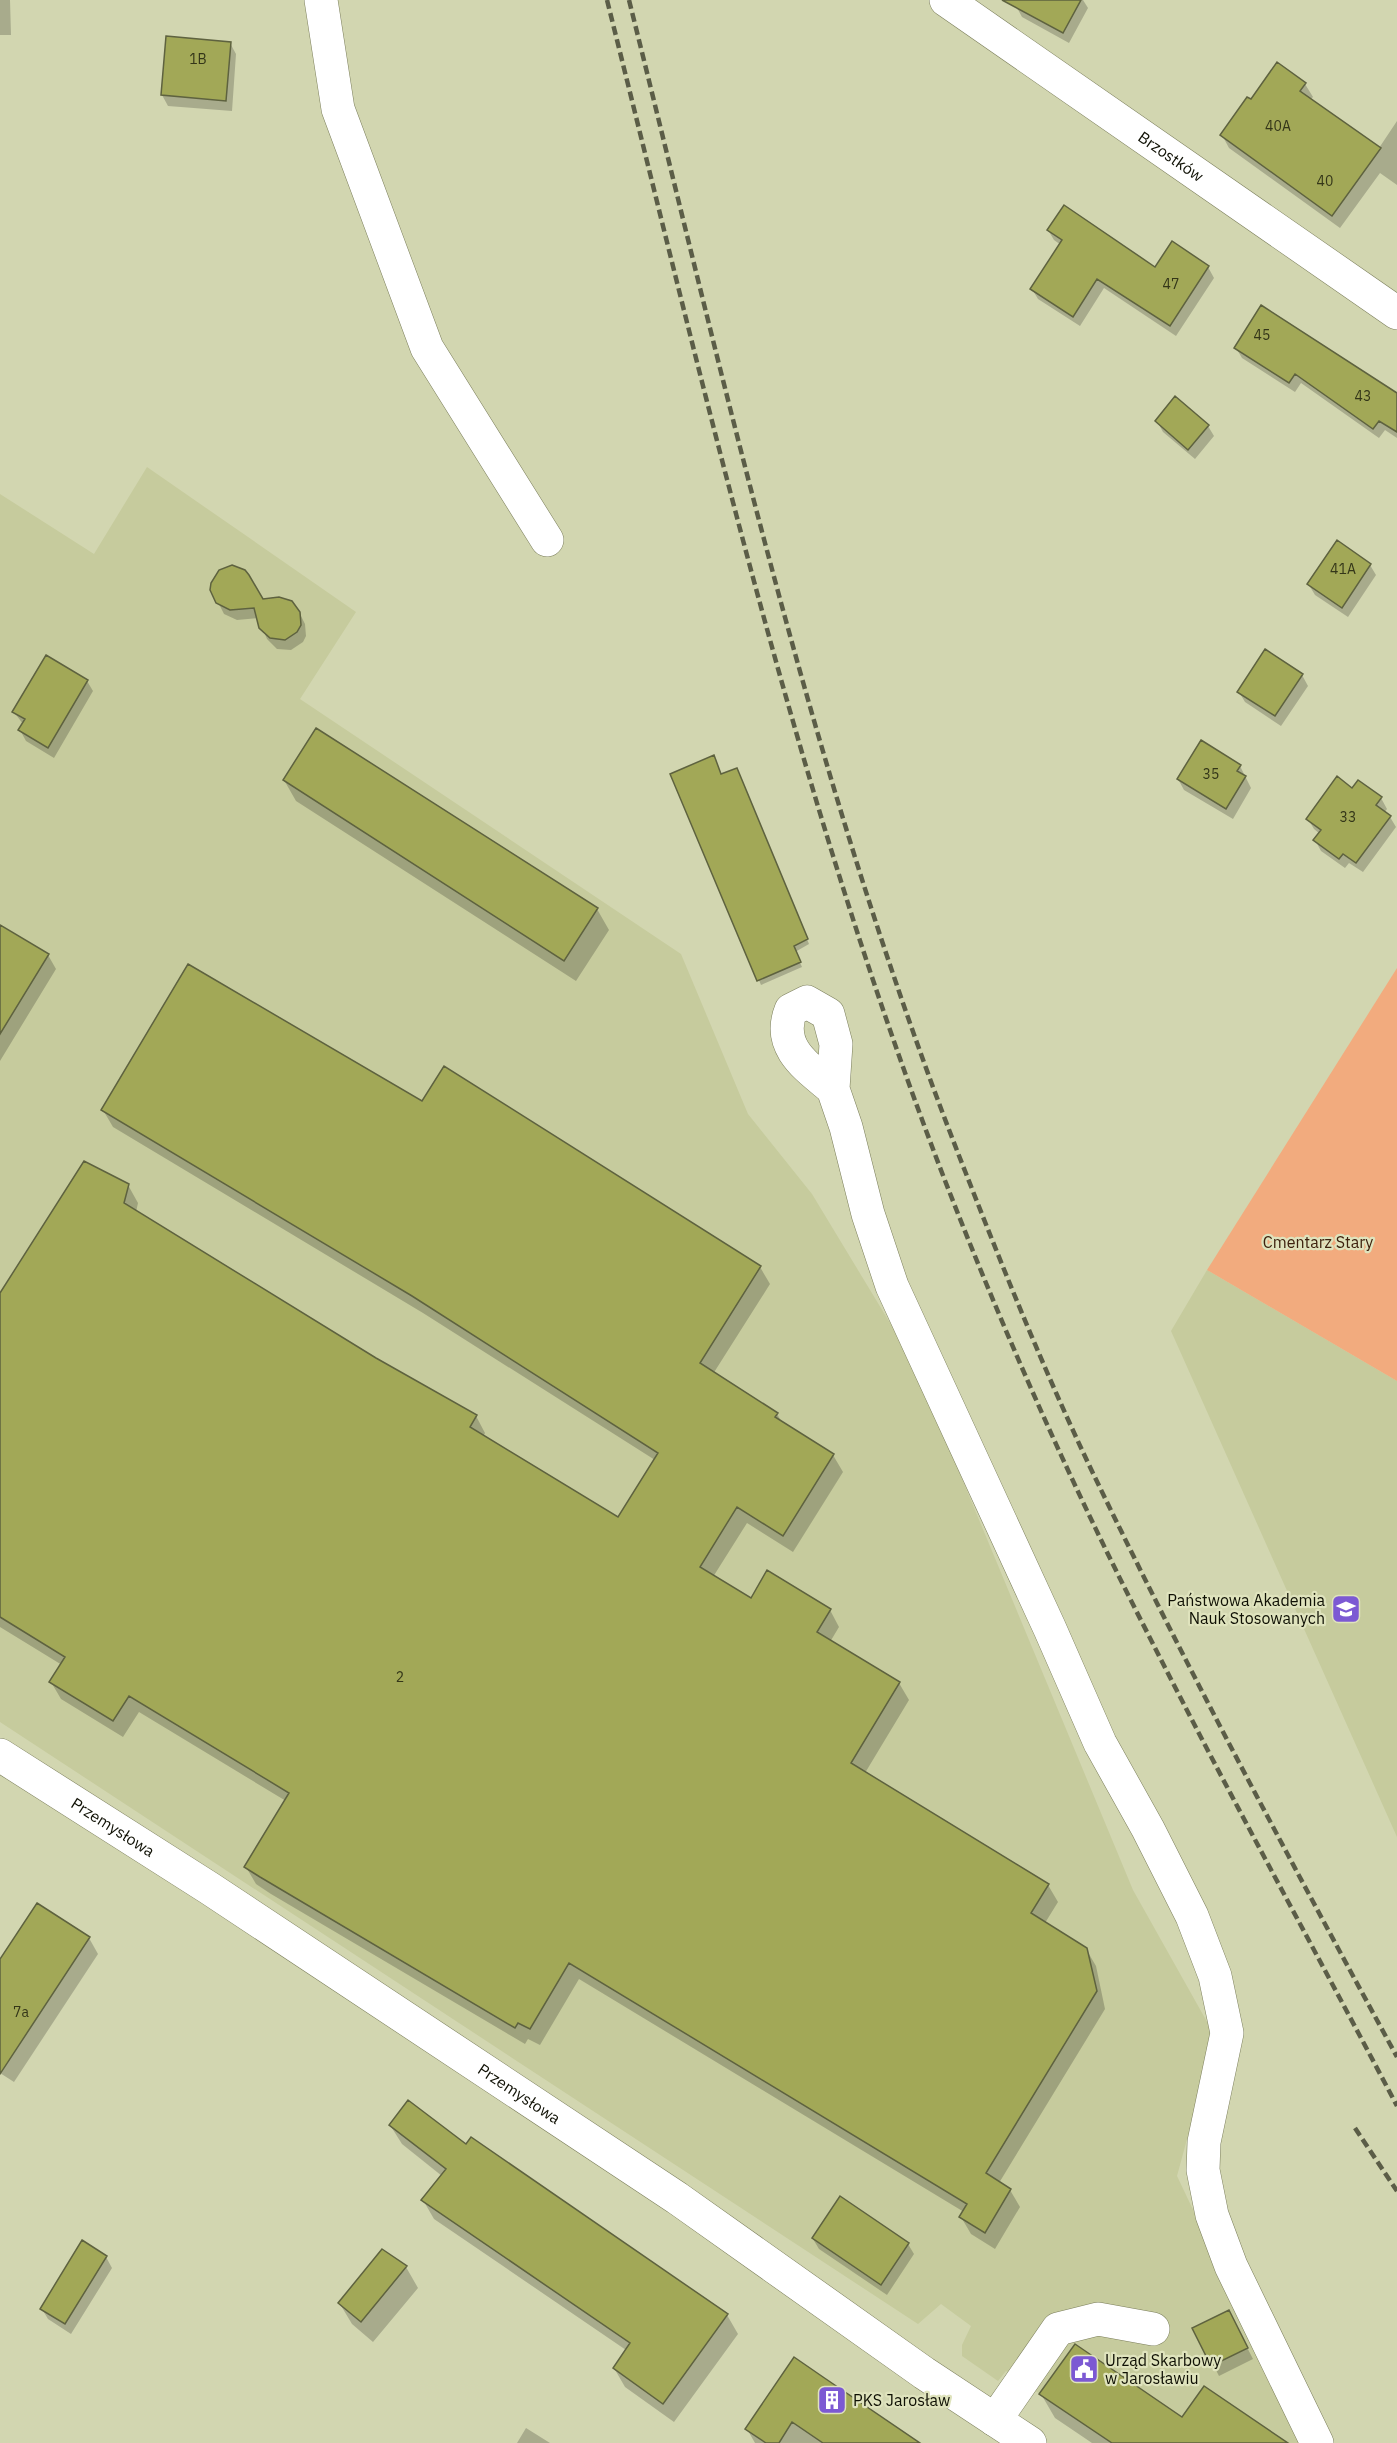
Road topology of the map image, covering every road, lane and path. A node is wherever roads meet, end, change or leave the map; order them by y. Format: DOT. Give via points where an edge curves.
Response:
graph roads {
  1 [pos="321,0"];
  2 [pos="946,0"];
  3 [pos="1397,313"];
  4 [pos="547,540"];
  5 [pos="833,1089"];
  6 [pos="0,1755"];
  7 [pos="1153,2330"];
  8 [pos="995,2420"];
  9 [pos="1030,2443"];
  10 [pos="1317,2443"];
  1 -- 4 [label="street" via="338,109 427,348"];
  2 -- 3 [label="street, Brzostków"];
  5 -- 10 [label="street" via="868,1214 897,1296 1100,1743 1192,1916 1215,1976 1227,2033 1204,2142 1203,2170 1212,2215 1231,2266"];
  6 -- 8 [label="street, Przemysłowa" via="209,1888 677,2198"];
  7 -- 8 [label="street" via="1098,2319 1058,2329"];
  8 -- 9 [label="street, Przemysłowa"];
}
